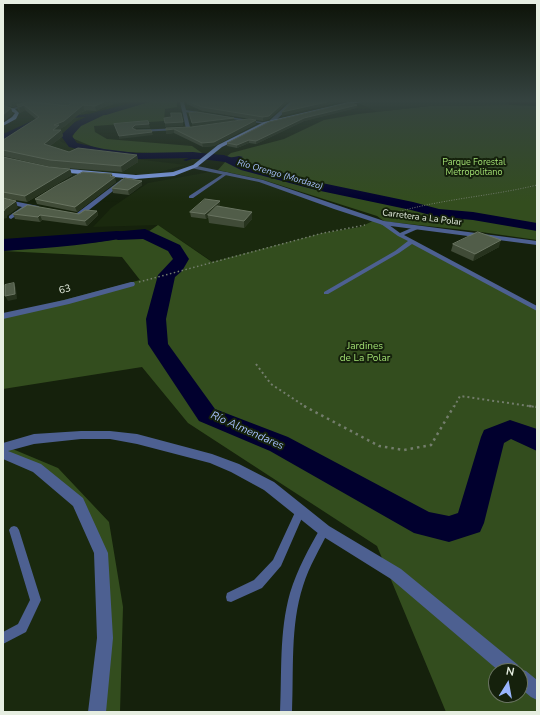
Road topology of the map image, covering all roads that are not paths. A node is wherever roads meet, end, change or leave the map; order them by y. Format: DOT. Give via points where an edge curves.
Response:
graph roads {
  1 [pos="243,135"];
  2 [pos="195,166"];
  3 [pos="51,170"];
  4 [pos="83,173"];
  5 [pos="227,173"];
  6 [pos="129,176"];
  7 [pos="72,179"];
  8 [pos="191,197"];
  9 [pos="38,199"];
  10 [pos="3,201"];
  11 [pos="27,206"];
  12 [pos="47,210"];
  13 [pos="66,214"];
  14 [pos="11,217"];
  15 [pos="383,224"];
  16 [pos="418,227"];
  17 [pos="400,235"];
  18 [pos="412,241"];
  19 [pos="537,243"];
  20 [pos="131,284"];
  21 [pos="326,293"];
  22 [pos="537,309"];
  23 [pos="3,316"];
  24 [pos="3,448"];
  25 [pos="3,454"];
  26 [pos="300,511"];
  27 [pos="14,530"];
  28 [pos="324,530"];
  29 [pos="231,598"];
  30 [pos="3,638"];
  31 [pos="502,663"];
  32 [pos="528,684"];
  33 [pos="537,692"];
  34 [pos="96,712"];
  35 [pos="286,712"];
  1 -- 2 [label="main road" via="215,150"];
  2 -- 5 [label="street, Carretera a La Polar"];
  2 -- 6 [label="main road" via="167,175"];
  3 -- 4 [label="main road"];
  4 -- 6 [label="main road"];
  4 -- 7 [label="street"];
  5 -- 8 [label="lane"];
  5 -- 15 [label="street, Carretera a La Polar" via="261,181"];
  6 -- 13 [label="street" via="78,216"];
  9 -- 11 [label="street"];
  10 -- 11 [label="street"];
  11 -- 12 [label="street"];
  11 -- 14 [label="street"];
  15 -- 16 [label="street, Carretera a La Polar"];
  15 -- 17 [label="lane"];
  16 -- 17 [label="lane"];
  16 -- 19 [label="street, Carretera a La Polar"];
  17 -- 18 [label="lane"];
  18 -- 21 [label="lane"];
  18 -- 22 [label="lane"];
  20 -- 23 [label="street, 63"];
  24 -- 26 [label="street" via="34,439 81,435 110,435 137,439 212,459 235,468 269,486"];
  25 -- 34 [label="street" via="37,468 78,502 101,553 106,638"];
  26 -- 28 [label="street"];
  26 -- 29 [label="lane" via="277,563 258,584"];
  27 -- 30 [label="lane" via="36,600 22,628"];
  28 -- 31 [label="street" via="396,574"];
  28 -- 35 [label="lane" via="305,566 295,595 290,626"];
  32 -- 33 [label="street"];
}
